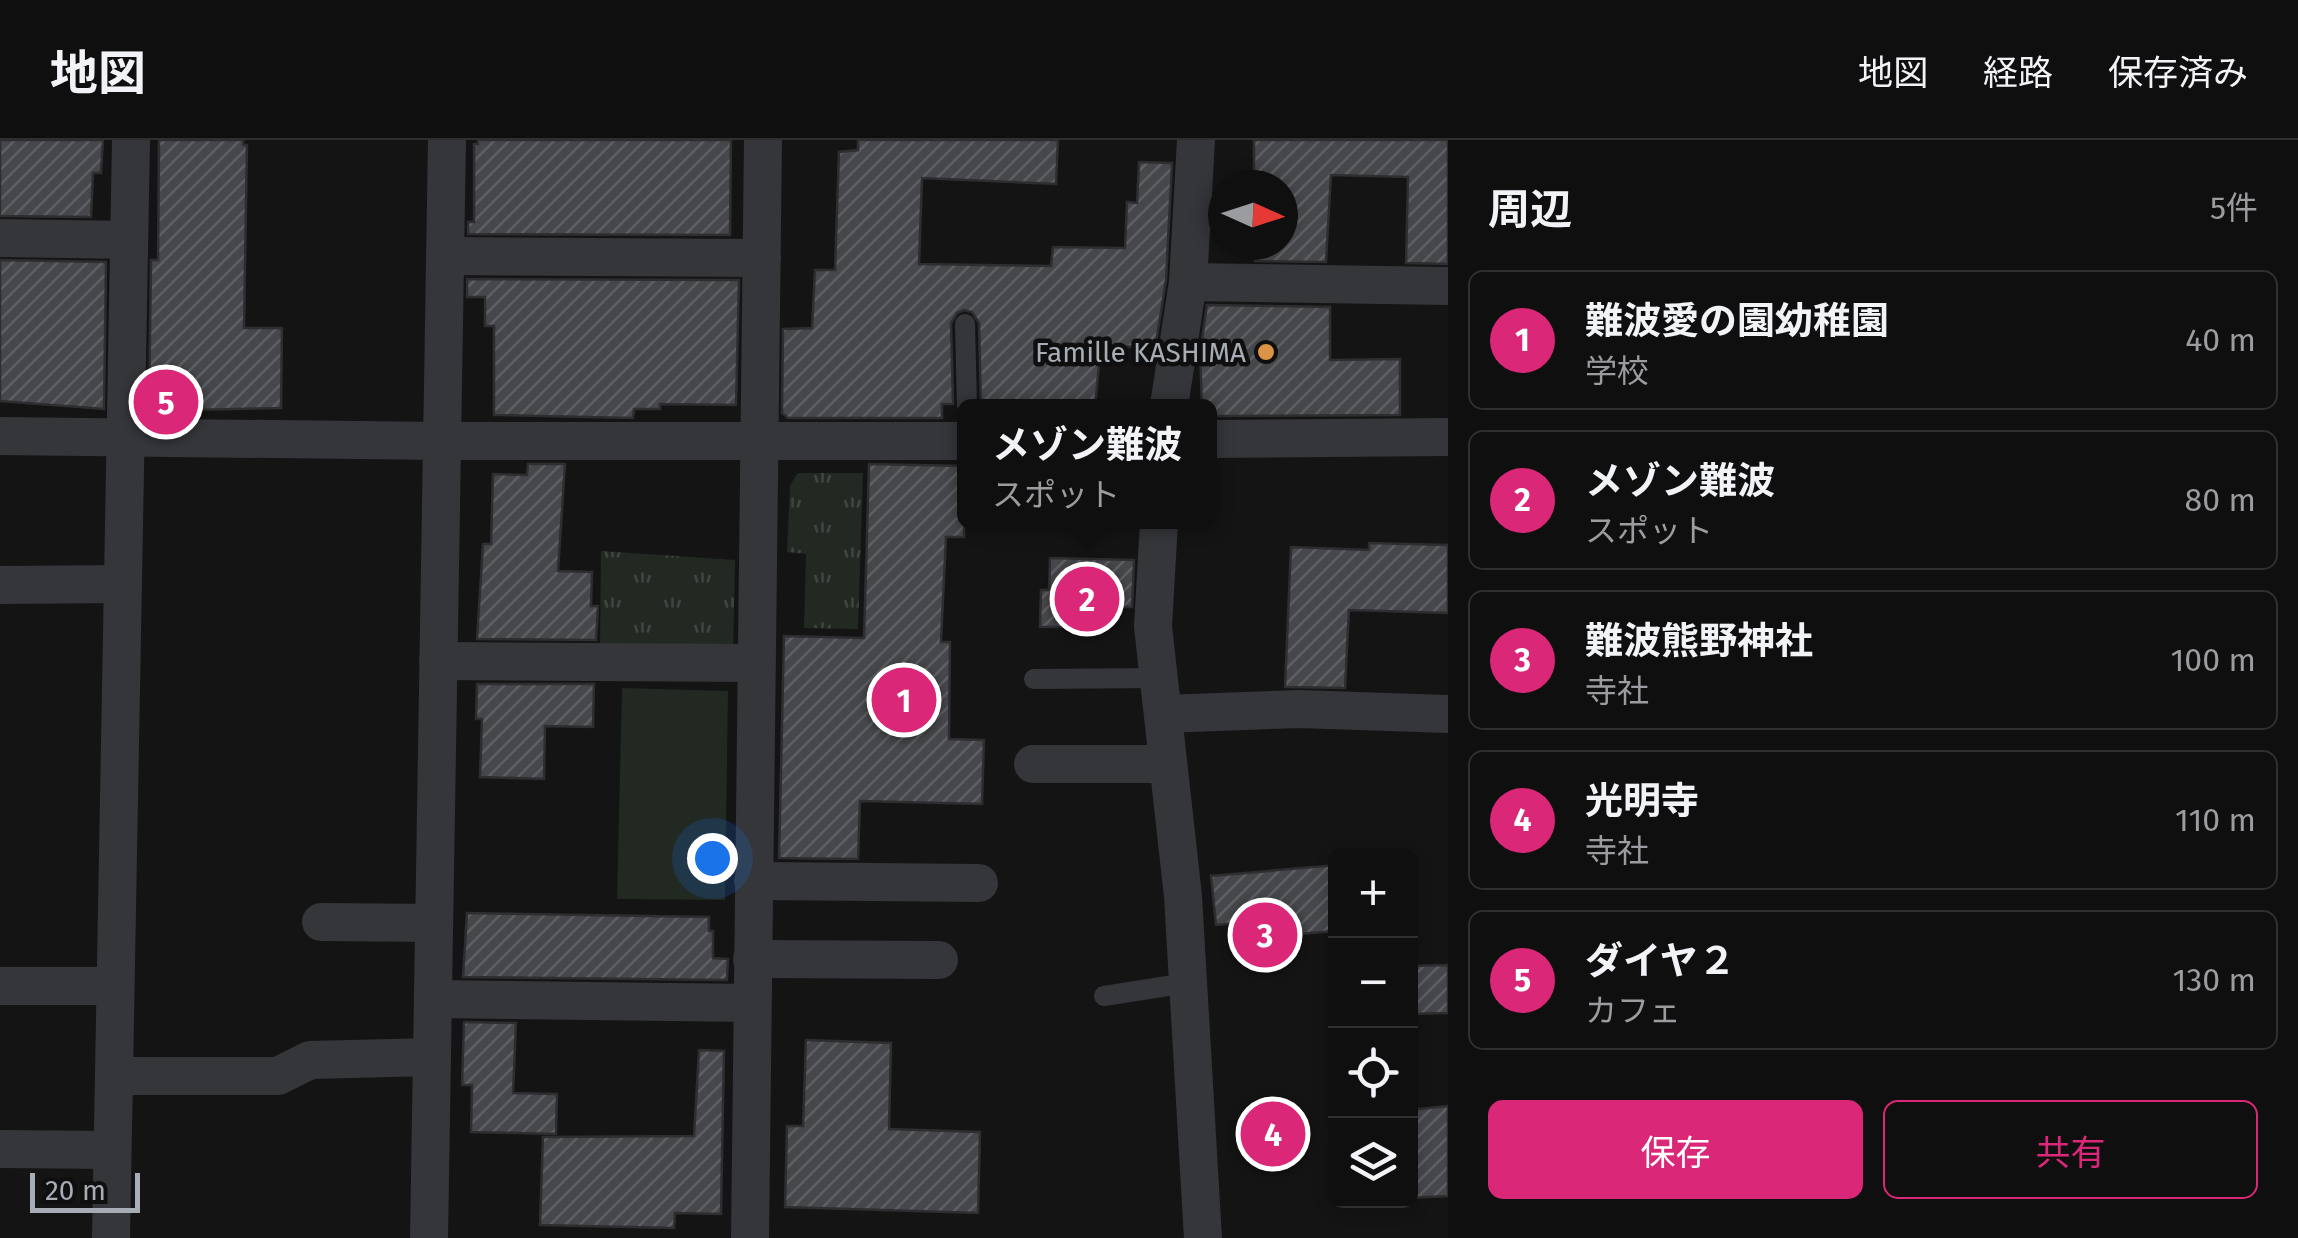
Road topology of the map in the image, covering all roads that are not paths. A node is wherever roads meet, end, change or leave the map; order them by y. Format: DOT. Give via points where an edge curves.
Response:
graph roads {
  1 [pos="131,140"];
  2 [pos="447,140"];
  3 [pos="764,140"];
  4 [pos="1196,140"];
  5 [pos="0,238"];
  6 [pos="129,240"];
  7 [pos="445,256"];
  8 [pos="762,258"];
  9 [pos="1188,282"];
  10 [pos="1448,286"];
  11 [pos="965,324"];
  12 [pos="967,399"];
  13 [pos="1170,399"];
  14 [pos="0,436"];
  15 [pos="126,437"];
  16 [pos="1448,438"];
  17 [pos="1217,439"];
  18 [pos="442,441"];
  19 [pos="957,441"];
  20 [pos="759,442"];
  21 [pos="1160,529"];
  22 [pos="124,584"];
  23 [pos="0,585"];
  24 [pos="438,661"];
  25 [pos="756,664"];
  26 [pos="1034,680"];
  27 [pos="1161,696"];
  28 [pos="1448,714"];
  29 [pos="1033,764"];
  30 [pos="1168,764"];
  31 [pos="754,881"];
  32 [pos="980,882"];
  33 [pos="322,922"];
  34 [pos="434,924"];
  35 [pos="752,959"];
  36 [pos="938,960"];
  37 [pos="1187,983"];
  38 [pos="0,986"];
  39 [pos="115,986"];
  40 [pos="1104,996"];
  41 [pos="434,999"];
  42 [pos="752,1003"];
  43 [pos="432,1057"];
  44 [pos="114,1076"];
  45 [pos="0,1149"];
  46 [pos="112,1150"];
  47 [pos="111,1238"];
  48 [pos="430,1238"];
  49 [pos="750,1238"];
  50 [pos="1203,1238"];
  1 -- 6 [label="street"];
  2 -- 7 [label="street"];
  3 -- 8 [label="street"];
  4 -- 9 [label="street"];
  5 -- 6 [label="street"];
  6 -- 15 [label="street"];
  7 -- 8 [label="street"];
  7 -- 18 [label="street"];
  8 -- 20 [label="street"];
  9 -- 10 [label="street"];
  9 -- 13 [label="street"];
  11 -- 12 [label="lane"];
  14 -- 15 [label="street"];
  15 -- 18 [label="street"];
  15 -- 22 [label="street"];
  16 -- 17 [label="street"];
  18 -- 20 [label="street"];
  18 -- 24 [label="street"];
  19 -- 20 [label="street"];
  20 -- 25 [label="street"];
  21 -- 27 [label="street" via="1153,626"];
  22 -- 23 [label="street"];
  22 -- 39 [label="street"];
  24 -- 25 [label="street"];
  24 -- 34 [label="street"];
  25 -- 31 [label="street"];
  26 -- 27 [label="lane"];
  27 -- 28 [label="street"];
  27 -- 30 [label="street"];
  29 -- 30 [label="street"];
  30 -- 37 [label="street"];
  31 -- 32 [label="street"];
  31 -- 35 [label="street"];
  33 -- 34 [label="street"];
  34 -- 41 [label="street"];
  35 -- 36 [label="street"];
  35 -- 42 [label="street"];
  37 -- 40 [label="lane"];
  37 -- 50 [label="street"];
  38 -- 39 [label="street"];
  39 -- 44 [label="street"];
  41 -- 42 [label="street"];
  41 -- 43 [label="street"];
  42 -- 49 [label="street"];
  43 -- 44 [label="street" via="310,1060 278,1076"];
  43 -- 48 [label="street"];
  44 -- 46 [label="street"];
  45 -- 46 [label="street"];
  46 -- 47 [label="street"];
}
